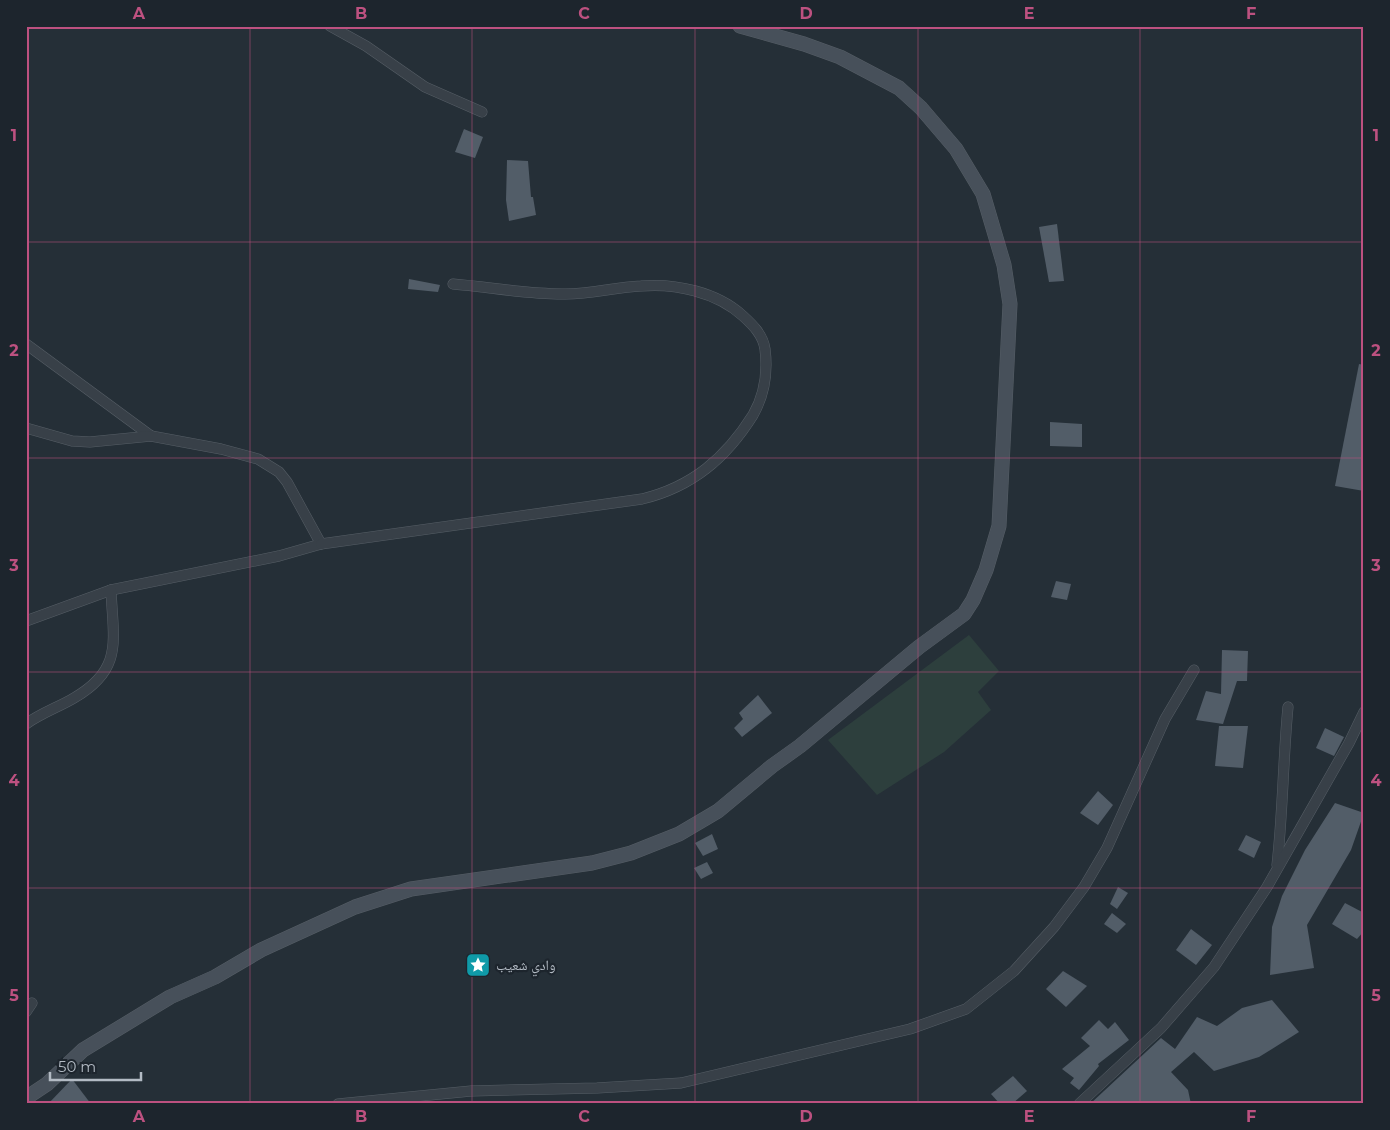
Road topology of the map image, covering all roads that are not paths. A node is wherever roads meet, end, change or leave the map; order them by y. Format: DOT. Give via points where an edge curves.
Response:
graph roads {
  1 [pos="330,26"];
  2 [pos="740,26"];
  3 [pos="482,112"];
  4 [pos="453,284"];
  5 [pos="26,344"];
  6 [pos="26,428"];
  7 [pos="151,436"];
  8 [pos="321,544"];
  9 [pos="110,590"];
  10 [pos="26,621"];
  11 [pos="1194,670"];
  12 [pos="1288,707"];
  13 [pos="1364,712"];
  14 [pos="26,724"];
  15 [pos="1276,871"];
  16 [pos="26,1098"];
  17 [pos="338,1104"];
  18 [pos="1079,1104"];
  1 -- 3 [label="street" via="360,42 425,87"];
  2 -- 16 [label="main road" via="840,58 899,88 956,148 983,194 1004,265 1010,304 998,526 974,600 964,614 918,647 800,746 718,811 679,834 592,864 411,889 355,907 170,997 83,1050 47,1084"];
  4 -- 8 [label="street" via="560,294 643,286 670,287 714,296 732,306 757,329 764,343 767,364 762,396 750,420 716,461 692,480 667,492 642,499"];
  5 -- 7 [label="street"];
  6 -- 7 [label="street" via="72,441"];
  7 -- 8 [label="street" via="244,454 269,465 290,487"];
  8 -- 9 [label="street" via="279,556"];
  9 -- 10 [label="street"];
  9 -- 14 [label="street" via="113,636 106,671 99,681 75,698"];
  11 -- 17 [label="street" via="1165,719 1107,848 1084,887 1054,927 1014,971 966,1009 910,1029 681,1083 470,1091"];
  12 -- 15 [label="street" via="1282,825"];
  13 -- 15 [label="street"];
  15 -- 18 [label="street" via="1214,967 1161,1028"];
}
